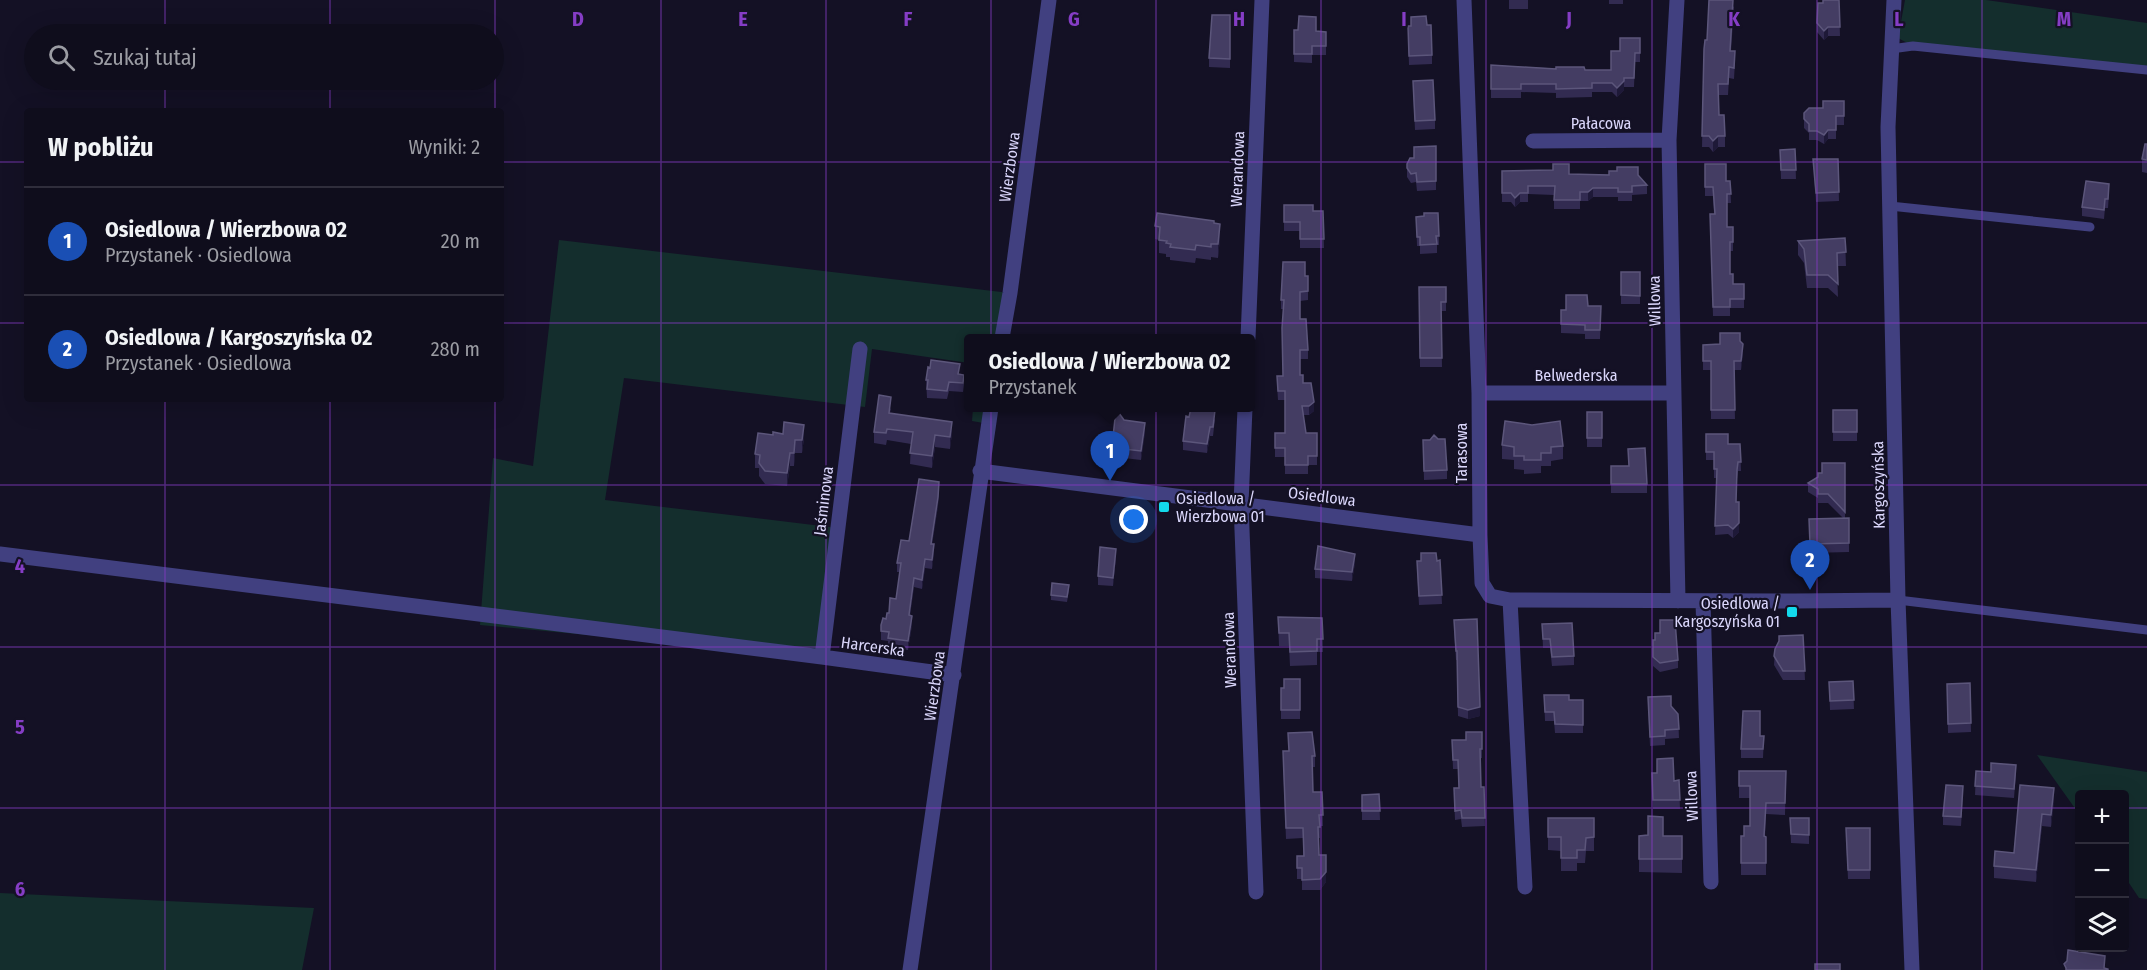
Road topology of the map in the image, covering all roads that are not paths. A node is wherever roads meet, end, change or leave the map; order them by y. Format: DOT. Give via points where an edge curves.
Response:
graph roads {
  1 [pos="1049,0"];
  2 [pos="1262,0"];
  3 [pos="1464,0"];
  4 [pos="1677,0"];
  5 [pos="1894,0"];
  6 [pos="1891,49"];
  7 [pos="2147,69"];
  8 [pos="1669,140"];
  9 [pos="1533,141"];
  10 [pos="1890,206"];
  11 [pos="2090,227"];
  12 [pos="1003,334"];
  13 [pos="1248,334"];
  14 [pos="860,349"];
  15 [pos="1479,393"];
  16 [pos="1673,393"];
  17 [pos="990,412"];
  18 [pos="1245,412"];
  19 [pos="980,471"];
  20 [pos="1241,504"];
  21 [pos="1479,535"];
  22 [pos="0,554"];
  23 [pos="1510,600"];
  24 [pos="1898,600"];
  25 [pos="1678,601"];
  26 [pos="1703,601"];
  27 [pos="2147,630"];
  28 [pos="822,657"];
  29 [pos="954,675"];
  30 [pos="1711,882"];
  31 [pos="1525,887"];
  32 [pos="1256,892"];
  33 [pos="910,970"];
  34 [pos="1912,970"];
  1 -- 12 [label="street, Wierzbowa"];
  2 -- 13 [label="street, Werandowa"];
  3 -- 15 [label="street, Tarasowa"];
  4 -- 8 [label="street, Willowa"];
  5 -- 6 [label="street, Kargoszyńska"];
  6 -- 7 [label="lane" via="1913,46"];
  6 -- 10 [label="street, Kargoszyńska"];
  8 -- 9 [label="street, Pałacowa"];
  8 -- 16 [label="street, Willowa"];
  10 -- 11 [label="lane"];
  10 -- 24 [label="street, Kargoszyńska"];
  14 -- 28 [label="street, Jaśminowa"];
  15 -- 16 [label="street, Belwederska"];
  15 -- 21 [label="street, Tarasowa"];
  16 -- 25 [label="street, Willowa"];
  17 -- 19 [label="street, Wierzbowa"];
  18 -- 20 [label="street, Werandowa"];
  19 -- 20 [label="street, Osiedlowa"];
  19 -- 29 [label="street, Wierzbowa"];
  20 -- 21 [label="street, Osiedlowa"];
  20 -- 32 [label="street, Werandowa"];
  21 -- 23 [label="street, Tarasowa" via="1482,583 1490,597"];
  22 -- 28 [label="street, Harcerska"];
  23 -- 25 [label="street"];
  23 -- 31 [label="street"];
  24 -- 26 [label="street"];
  24 -- 27 [label="lane"];
  24 -- 34 [label="street, Kargoszyńska"];
  25 -- 26 [label="street"];
  26 -- 30 [label="street, Willowa"];
  28 -- 29 [label="street, Harcerska"];
  29 -- 33 [label="street, Wierzbowa"];
}
